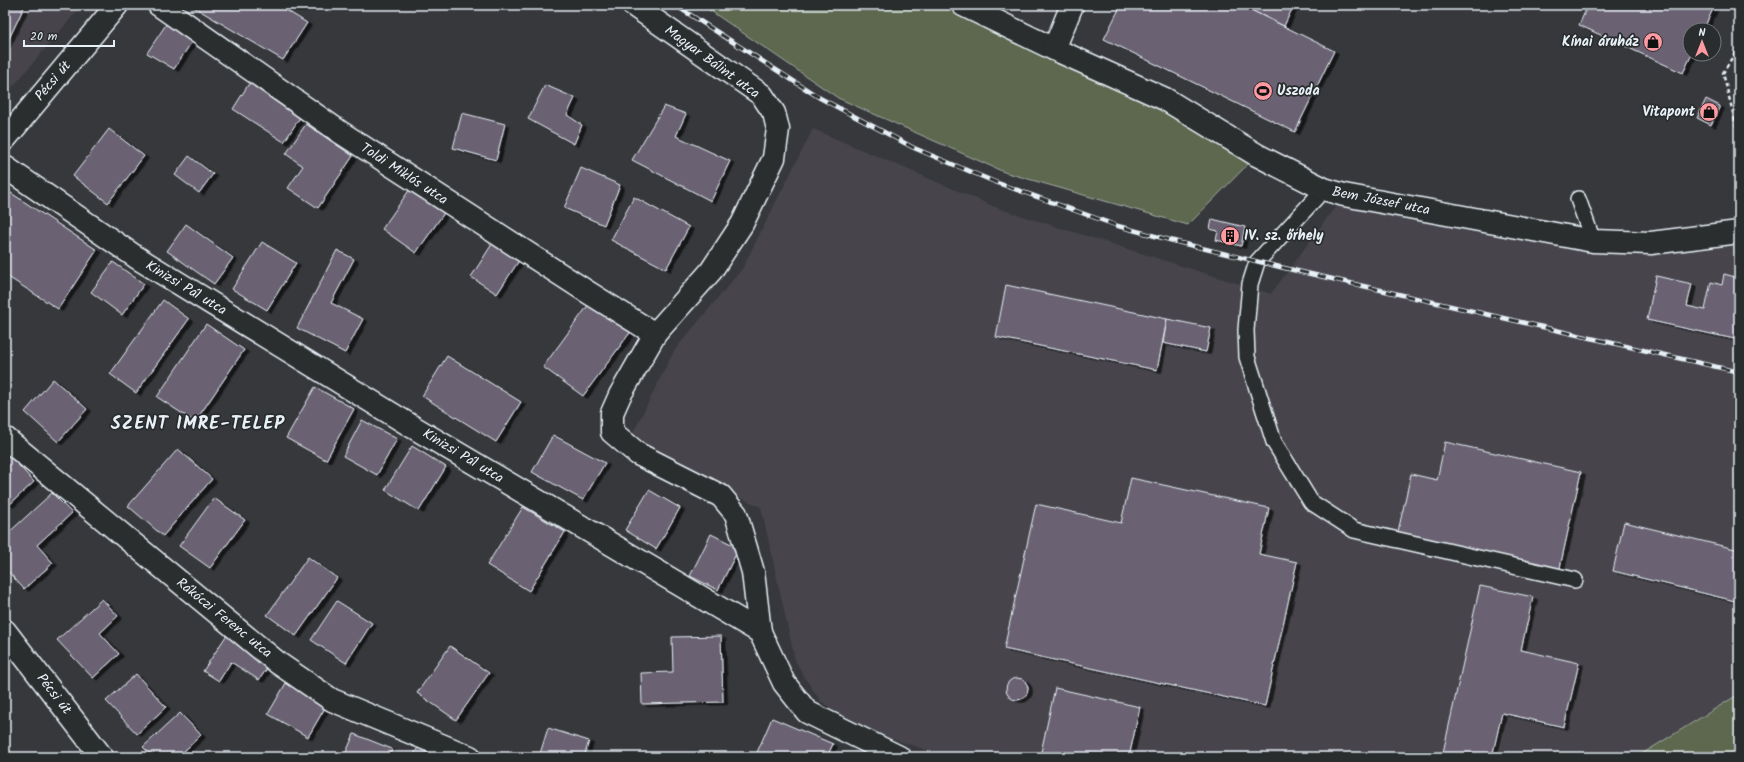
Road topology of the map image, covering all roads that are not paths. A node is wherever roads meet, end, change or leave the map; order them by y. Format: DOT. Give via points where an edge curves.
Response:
graph roads {
  1 [pos="117,5"];
  2 [pos="159,5"];
  3 [pos="633,5"];
  4 [pos="963,5"];
  5 [pos="1072,5"];
  6 [pos="1054,48"];
  7 [pos="5,139"];
  8 [pos="5,167"];
  9 [pos="1324,190"];
  10 [pos="1578,200"];
  11 [pos="1739,232"];
  12 [pos="1593,242"];
  13 [pos="655,334"];
  14 [pos="5,438"];
  15 [pos="1575,580"];
  16 [pos="5,631"];
  17 [pos="760,632"];
  18 [pos="102,757"];
  19 [pos="470,757"];
  20 [pos="899,757"];
  1 -- 7 [label="street, Pécsi út"];
  2 -- 13 [label="street, Toldi Miklós utca" via="340,132"];
  3 -- 13 [label="street, Magyar Bálint utca" via="762,96 774,113 778,130 774,158 742,224 711,271"];
  4 -- 6 [label="street, Bem József utca"];
  5 -- 6 [label="street"];
  6 -- 9 [label="street, Bem József utca" via="1165,99 1257,156"];
  8 -- 17 [label="street, Kinizsi Pál utca" via="136,258 413,427"];
  9 -- 12 [label="street, Bem József utca" via="1344,196"];
  9 -- 15 [label="lane" via="1257,262 1250,284 1246,330 1247,357 1274,442 1310,502 1354,530"];
  10 -- 12 [label="lane"];
  11 -- 12 [label="street, Bem József utca" via="1652,243"];
  13 -- 17 [label="street, Magyar Bálint utca" via="612,413 612,432 638,454 721,496 736,514 753,572"];
  14 -- 19 [label="street, Rákóczi Ferenc utca" via="278,663 332,700"];
  16 -- 18 [label="street, Pécsi út"];
  17 -- 20 [label="street" via="784,683 807,712"];
}
